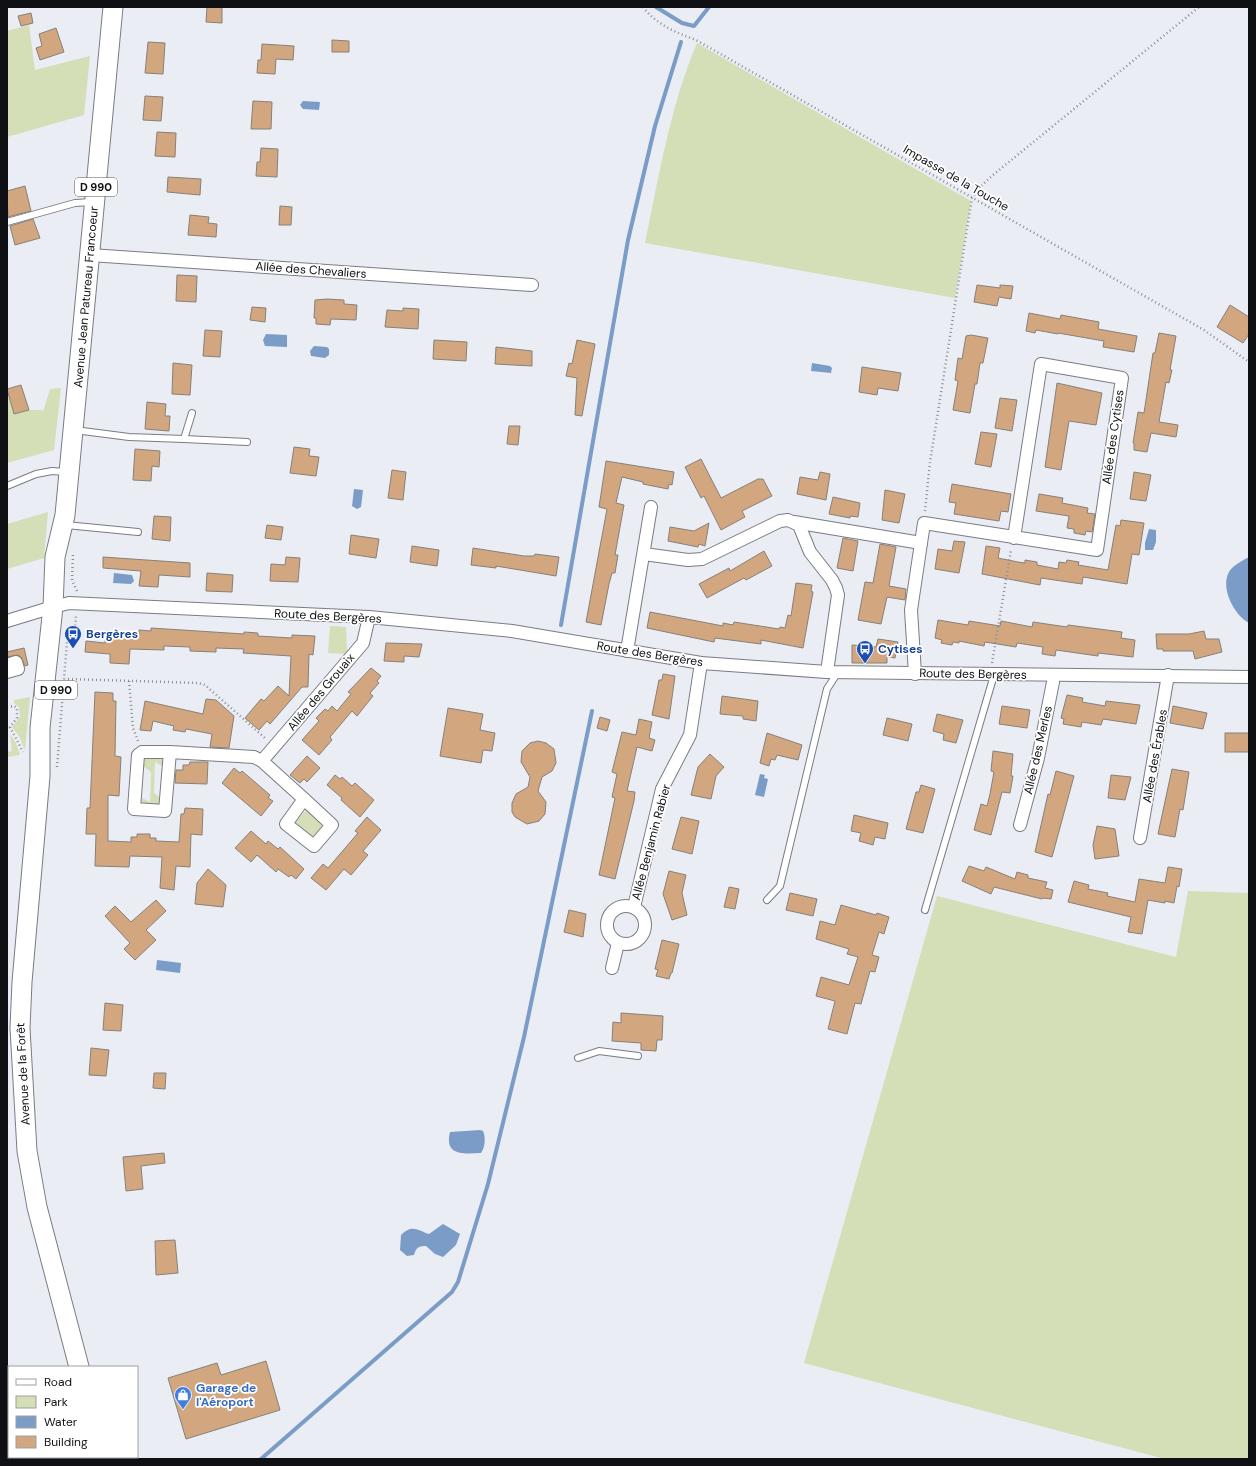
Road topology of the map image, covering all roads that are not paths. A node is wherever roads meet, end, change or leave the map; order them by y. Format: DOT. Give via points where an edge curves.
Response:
graph roads {
  1 [pos="113,7"];
  2 [pos="95,202"];
  3 [pos="7,222"];
  4 [pos="90,254"];
  5 [pos="532,285"];
  6 [pos="192,413"];
  7 [pos="74,430"];
  8 [pos="184,440"];
  9 [pos="247,442"];
  10 [pos="70,471"];
  11 [pos="7,486"];
  12 [pos="651,507"];
  13 [pos="794,522"];
  14 [pos="68,523"];
  15 [pos="138,532"];
  16 [pos="1014,538"];
  17 [pos="921,543"];
  18 [pos="644,554"];
  19 [pos="65,605"];
  20 [pos="369,617"];
  21 [pos="7,621"];
  22 [pos="627,651"];
  23 [pos="701,663"];
  24 [pos="7,665"];
  25 [pos="7,672"];
  26 [pos="833,672"];
  27 [pos="915,674"];
  28 [pos="992,675"];
  29 [pos="1053,675"];
  30 [pos="1168,675"];
  31 [pos="1249,677"];
  32 [pos="170,752"];
  33 [pos="262,761"];
  34 [pos="304,800"];
  35 [pos="1020,826"];
  36 [pos="1140,838"];
  37 [pos="767,900"];
  38 [pos="634,907"];
  39 [pos="925,910"];
  40 [pos="618,942"];
  41 [pos="612,968"];
  42 [pos="638,1056"];
  43 [pos="578,1058"];
  44 [pos="79,1366"];
  1 -- 2 [label="main road, Avenue Jean Patureau Francoeur / D 990"];
  2 -- 3 [label="lane" via="75,203"];
  2 -- 4 [label="main road, Avenue Jean Patureau Francoeur / D 990"];
  4 -- 5 [label="street, Allée des Chevaliers"];
  4 -- 7 [label="main road, Avenue Jean Patureau Francoeur / D 990"];
  6 -- 8 [label="lane"];
  7 -- 8 [label="lane"];
  7 -- 10 [label="main road, Avenue Jean Patureau Francoeur / D 990"];
  8 -- 9 [label="lane"];
  10 -- 11 [label="lane" via="36,474"];
  10 -- 14 [label="main road, Avenue Jean Patureau Francoeur / D 990"];
  12 -- 18 [label="street"];
  13 -- 17 [label="street"];
  13 -- 18 [label="street" via="780,521 702,559 688,560"];
  13 -- 26 [label="street" via="799,525 814,559 832,580 838,595"];
  14 -- 15 [label="lane"];
  14 -- 19 [label="main road, Avenue Jean Patureau Francoeur / D 990" via="70,539"];
  16 -- 16 [label="street, Allée des Cytises" via="1097,550 1122,378 1041,364"];
  16 -- 17 [label="street, Allée des Cytises" via="924,523"];
  17 -- 27 [label="street" via="911,610"];
  18 -- 22 [label="street"];
  19 -- 20 [label="street, Route des Bergères"];
  19 -- 21 [label="street, Route des Bergères"];
  19 -- 44 [label="main road, Avenue de la Forêt / D 990" via="52,722 40,776 20,1028 27,1151 37,1208"];
  20 -- 22 [label="street, Route des Bergères" via="512,631"];
  20 -- 33 [label="street, Allée des Grouaix" via="363,643"];
  22 -- 23 [label="street, Route des Bergères"];
  23 -- 26 [label="street, Route des Bergères"];
  23 -- 38 [label="street, Allée Benjamin Rabier" via="690,735 662,789"];
  24 -- 25 [label="street" via="16,662 18,669"];
  26 -- 27 [label="street, Route des Bergères"];
  26 -- 37 [label="lane" via="780,886"];
  27 -- 28 [label="street, Route des Bergères"];
  28 -- 29 [label="street, Route des Bergères"];
  28 -- 39 [label="lane"];
  29 -- 30 [label="street, Route des Bergères"];
  29 -- 35 [label="street, Allée des Merles" via="1038,758"];
  30 -- 31 [label="street, Route des Bergères"];
  30 -- 36 [label="street, Allée des Érables"];
  32 -- 32 [label="street" via="142,752 138,755 134,809 165,811"];
  32 -- 33 [label="street" via="254,757"];
  33 -- 34 [label="street"];
  38 -- 40 [label="street, Allée Benjamin Rabier" via="624,905 616,908 609,917 607,929 610,936"];
  38 -- 40 [label="street, Allée Benjamin Rabier" via="644,917 644,933 632,944"];
  40 -- 41 [label="street"];
  42 -- 43 [label="lane" via="599,1051"];
}
